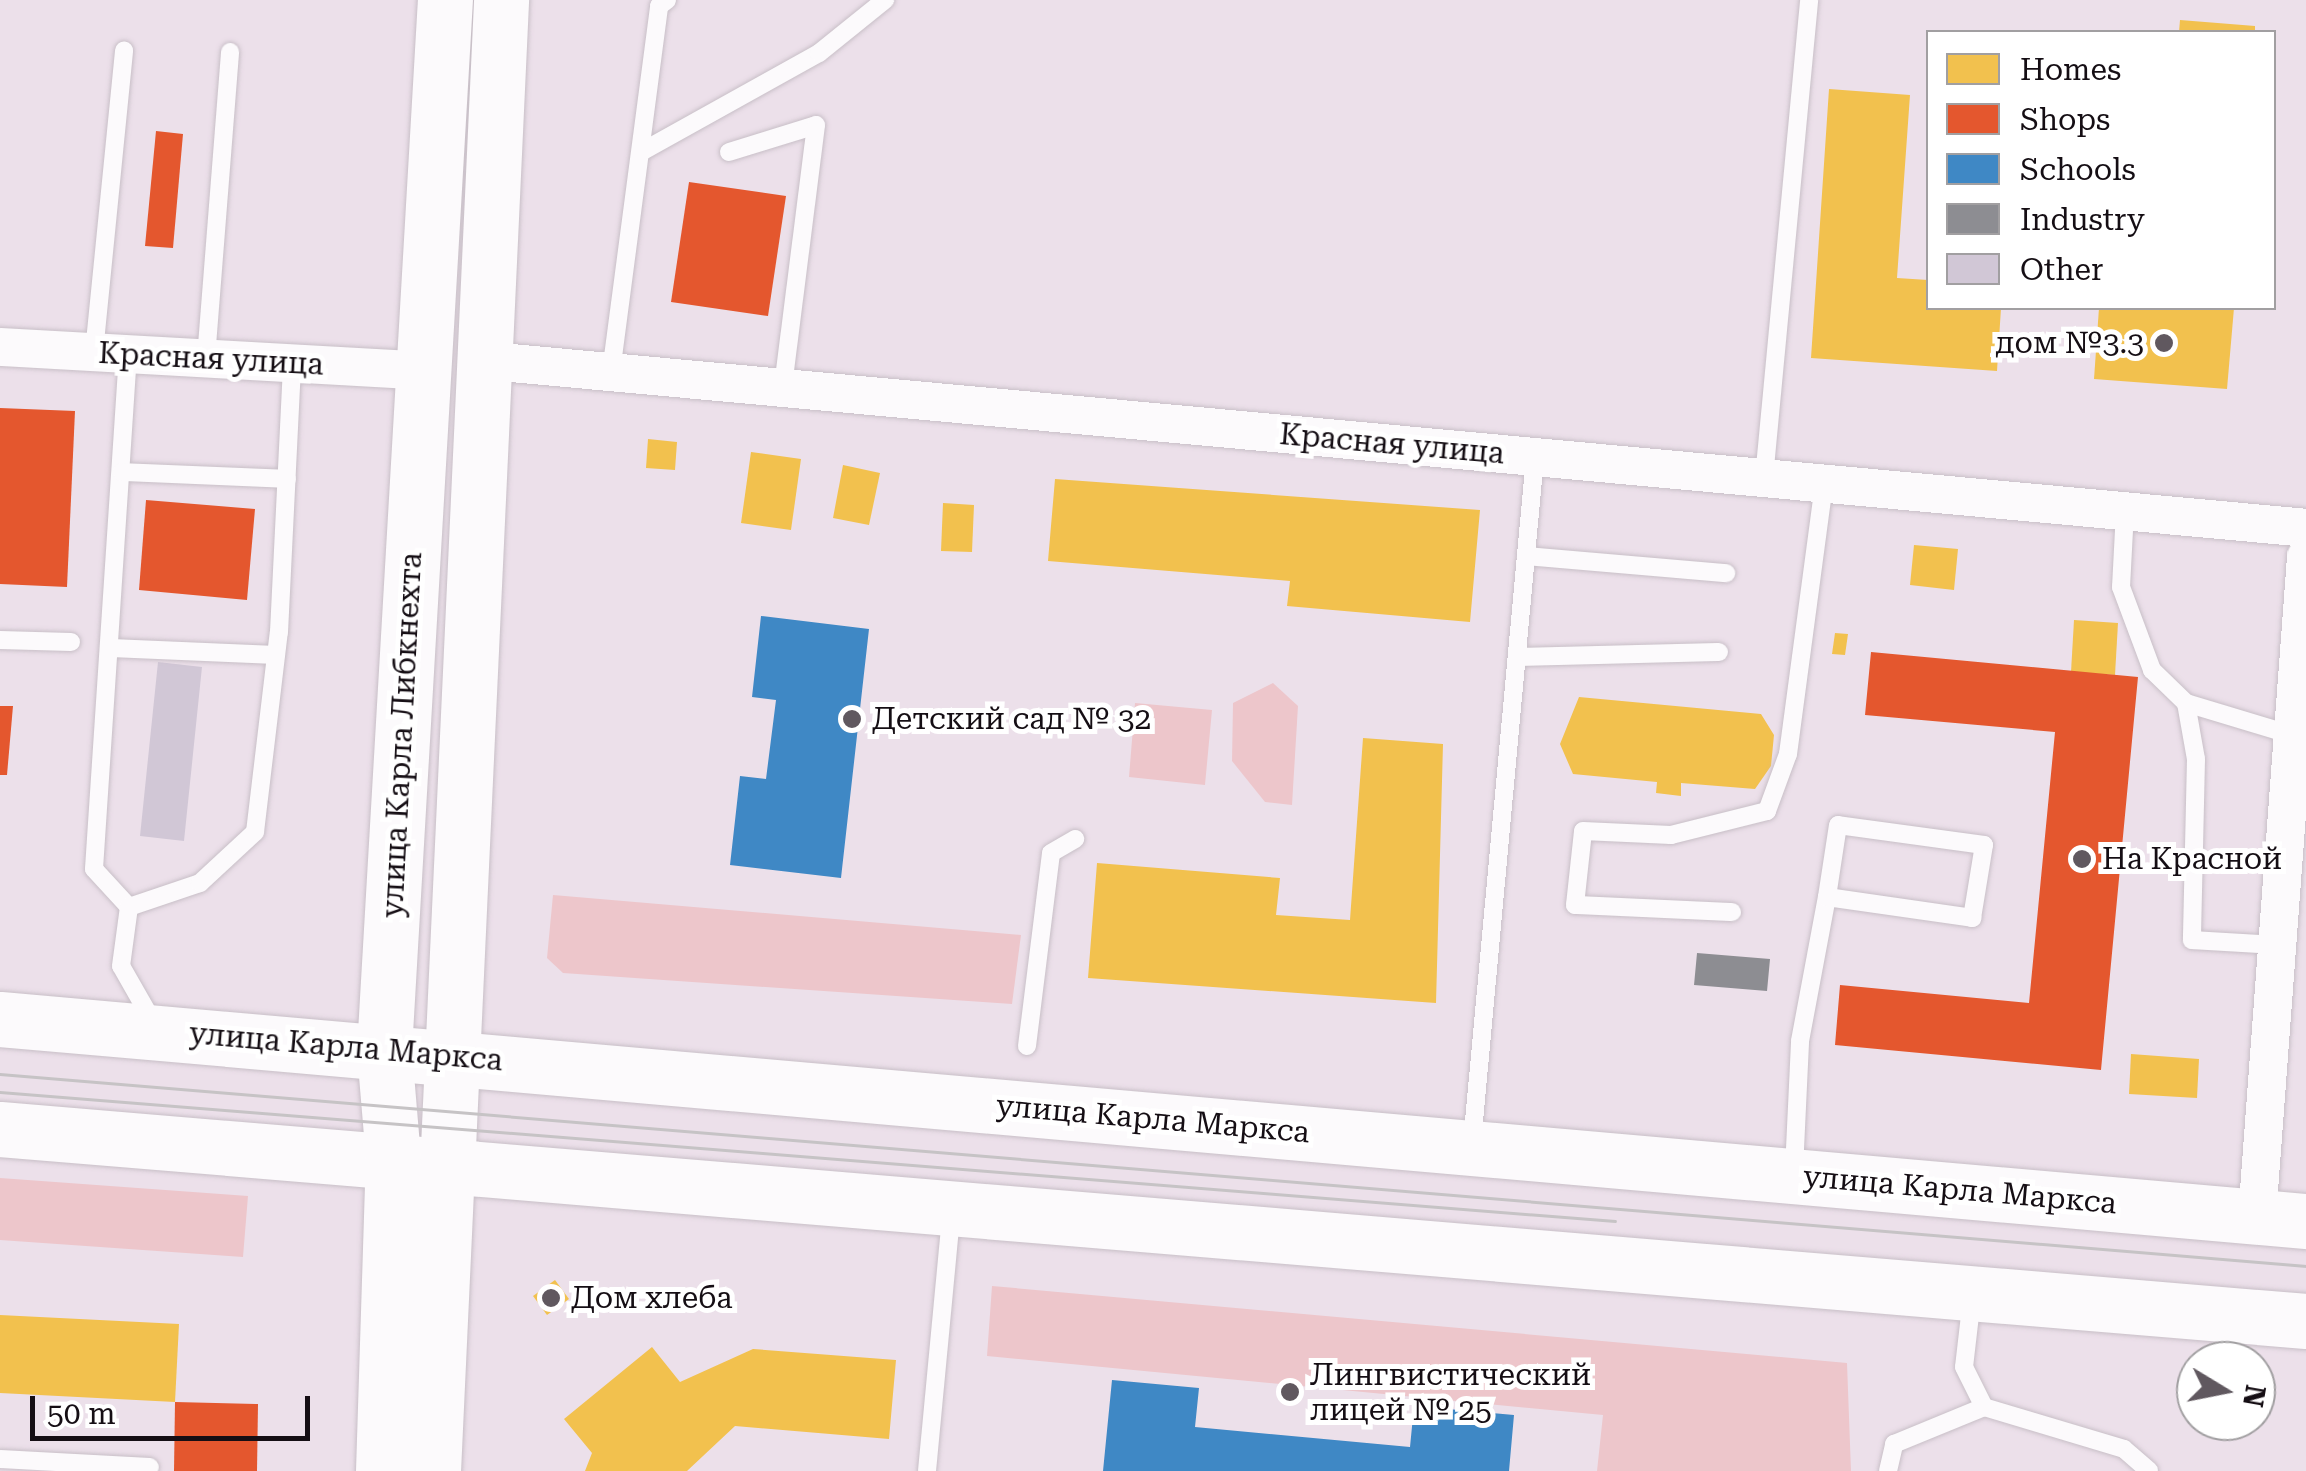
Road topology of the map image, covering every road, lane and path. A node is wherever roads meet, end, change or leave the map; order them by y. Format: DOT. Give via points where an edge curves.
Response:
graph roads {
  1 [pos="445,0"];
  2 [pos="501,0"];
  3 [pos="885,0"];
  4 [pos="1809,0"];
  5 [pos="662,2"];
  6 [pos="124,50"];
  7 [pos="230,52"];
  8 [pos="643,151"];
  9 [pos="729,152"];
  10 [pos="0,347"];
  11 [pos="111,353"];
  12 [pos="206,358"];
  13 [pos="479,360"];
  14 [pos="292,363"];
  15 [pos="422,371"];
  16 [pos="611,372"];
  17 [pos="774,387"];
  18 [pos="1535,457"];
  19 [pos="122,472"];
  20 [pos="1764,478"];
  21 [pos="287,480"];
  22 [pos="1824,484"];
  23 [pos="2125,511"];
  24 [pos="2306,528"];
  25 [pos="1526,556"];
  26 [pos="2306,556"];
  27 [pos="1726,573"];
  28 [pos="0,640"];
  29 [pos="71,642"];
  30 [pos="110,648"];
  31 [pos="1720,652"];
  32 [pos="276,656"];
  33 [pos="1517,657"];
  34 [pos="2186,703"];
  35 [pos="2292,736"];
  36 [pos="1075,838"];
  37 [pos="1828,897"];
  38 [pos="129,907"];
  39 [pos="1732,912"];
  40 [pos="2276,945"];
  41 [pos="0,1020"];
  42 [pos="158,1030"];
  43 [pos="1027,1046"];
  44 [pos="384,1050"];
  45 [pos="445,1055"];
  46 [pos="0,1129"];
  47 [pos="1472,1147"];
  48 [pos="418,1160"];
  49 [pos="1794,1176"];
  50 [pos="952,1205"];
  51 [pos="2282,1219"];
  52 [pos="1972,1292"];
  53 [pos="2306,1321"];
  54 [pos="1984,1407"];
  55 [pos="0,1459"];
  56 [pos="150,1467"];
  57 [pos="383,1471"];
  58 [pos="432,1471"];
  59 [pos="927,1471"];
  60 [pos="1888,1471"];
  61 [pos="2149,1471"];
  1 -- 15 [label="main road, улица Карла Либкнехта"];
  2 -- 13 [label="main road, улица Карла Либкнехта"];
  3 -- 8 [label="lane" via="818,52"];
  4 -- 20 [label="lane"];
  5 -- 8 [label="lane"];
  6 -- 11 [label="lane"];
  7 -- 12 [label="lane"];
  8 -- 16 [label="lane"];
  9 -- 17 [label="lane" via="816,125"];
  10 -- 11 [label="street, Красная улица"];
  11 -- 12 [label="street, Красная улица"];
  11 -- 19 [label="lane"];
  12 -- 14 [label="street, Красная улица"];
  13 -- 16 [label="street, Красная улица"];
  13 -- 45 [label="main road, улица Карла Либкнехта"];
  14 -- 15 [label="street, Красная улица"];
  14 -- 21 [label="lane"];
  15 -- 44 [label="main road, улица Карла Либкнехта"];
  16 -- 17 [label="street, Красная улица"];
  17 -- 18 [label="street, Красная улица"];
  18 -- 20 [label="street, Красная улица"];
  18 -- 25 [label="lane"];
  19 -- 21 [label="lane"];
  19 -- 30 [label="lane"];
  20 -- 22 [label="street, Красная улица"];
  21 -- 32 [label="lane"];
  22 -- 23 [label="street, Красная улица"];
  22 -- 39 [label="lane" via="1788,754 1767,812 1672,835 1583,831 1575,904"];
  23 -- 24 [label="street, Красная улица"];
  23 -- 34 [label="lane" via="2120,587 2152,670"];
  25 -- 27 [label="lane"];
  25 -- 33 [label="lane"];
  26 -- 35 [label="street"];
  28 -- 29 [label="lane"];
  30 -- 32 [label="lane"];
  30 -- 38 [label="lane" via="94,868"];
  31 -- 33 [label="lane"];
  32 -- 38 [label="lane" via="255,832 200,882"];
  33 -- 47 [label="lane"];
  34 -- 35 [label="lane"];
  34 -- 40 [label="lane" via="2196,760 2192,940"];
  35 -- 40 [label="street"];
  36 -- 43 [label="lane" via="1051,853"];
  37 -- 37 [label="lane" via="1972,918 1984,844 1838,825"];
  37 -- 49 [label="lane" via="1800,1040"];
  38 -- 42 [label="lane" via="121,966"];
  40 -- 51 [label="street"];
  41 -- 42 [label="main road, улица Карла Маркса"];
  42 -- 44 [label="main road, улица Карла Маркса"];
  44 -- 45 [label="main road, улица Карла Маркса"];
  44 -- 48 [label="main road, улица Карла Либкнехта"];
  45 -- 47 [label="main road, улица Карла Маркса"];
  45 -- 48 [label="main road, улица Карла Либкнехта"];
  46 -- 48 [label="main road"];
  47 -- 49 [label="main road, улица Карла Маркса"];
  48 -- 50 [label="main road"];
  48 -- 57 [label="main road, улица Карла Либкнехта"];
  48 -- 58 [label="main road, улица Карла Либкнехта"];
  49 -- 51 [label="main road, улица Карла Маркса"];
  50 -- 52 [label="main road"];
  50 -- 59 [label="lane"];
  52 -- 53 [label="main road"];
  52 -- 54 [label="lane" via="1964,1367"];
  54 -- 60 [label="lane" via="1894,1444"];
  54 -- 61 [label="lane" via="2124,1449"];
  55 -- 56 [label="lane"];
}
